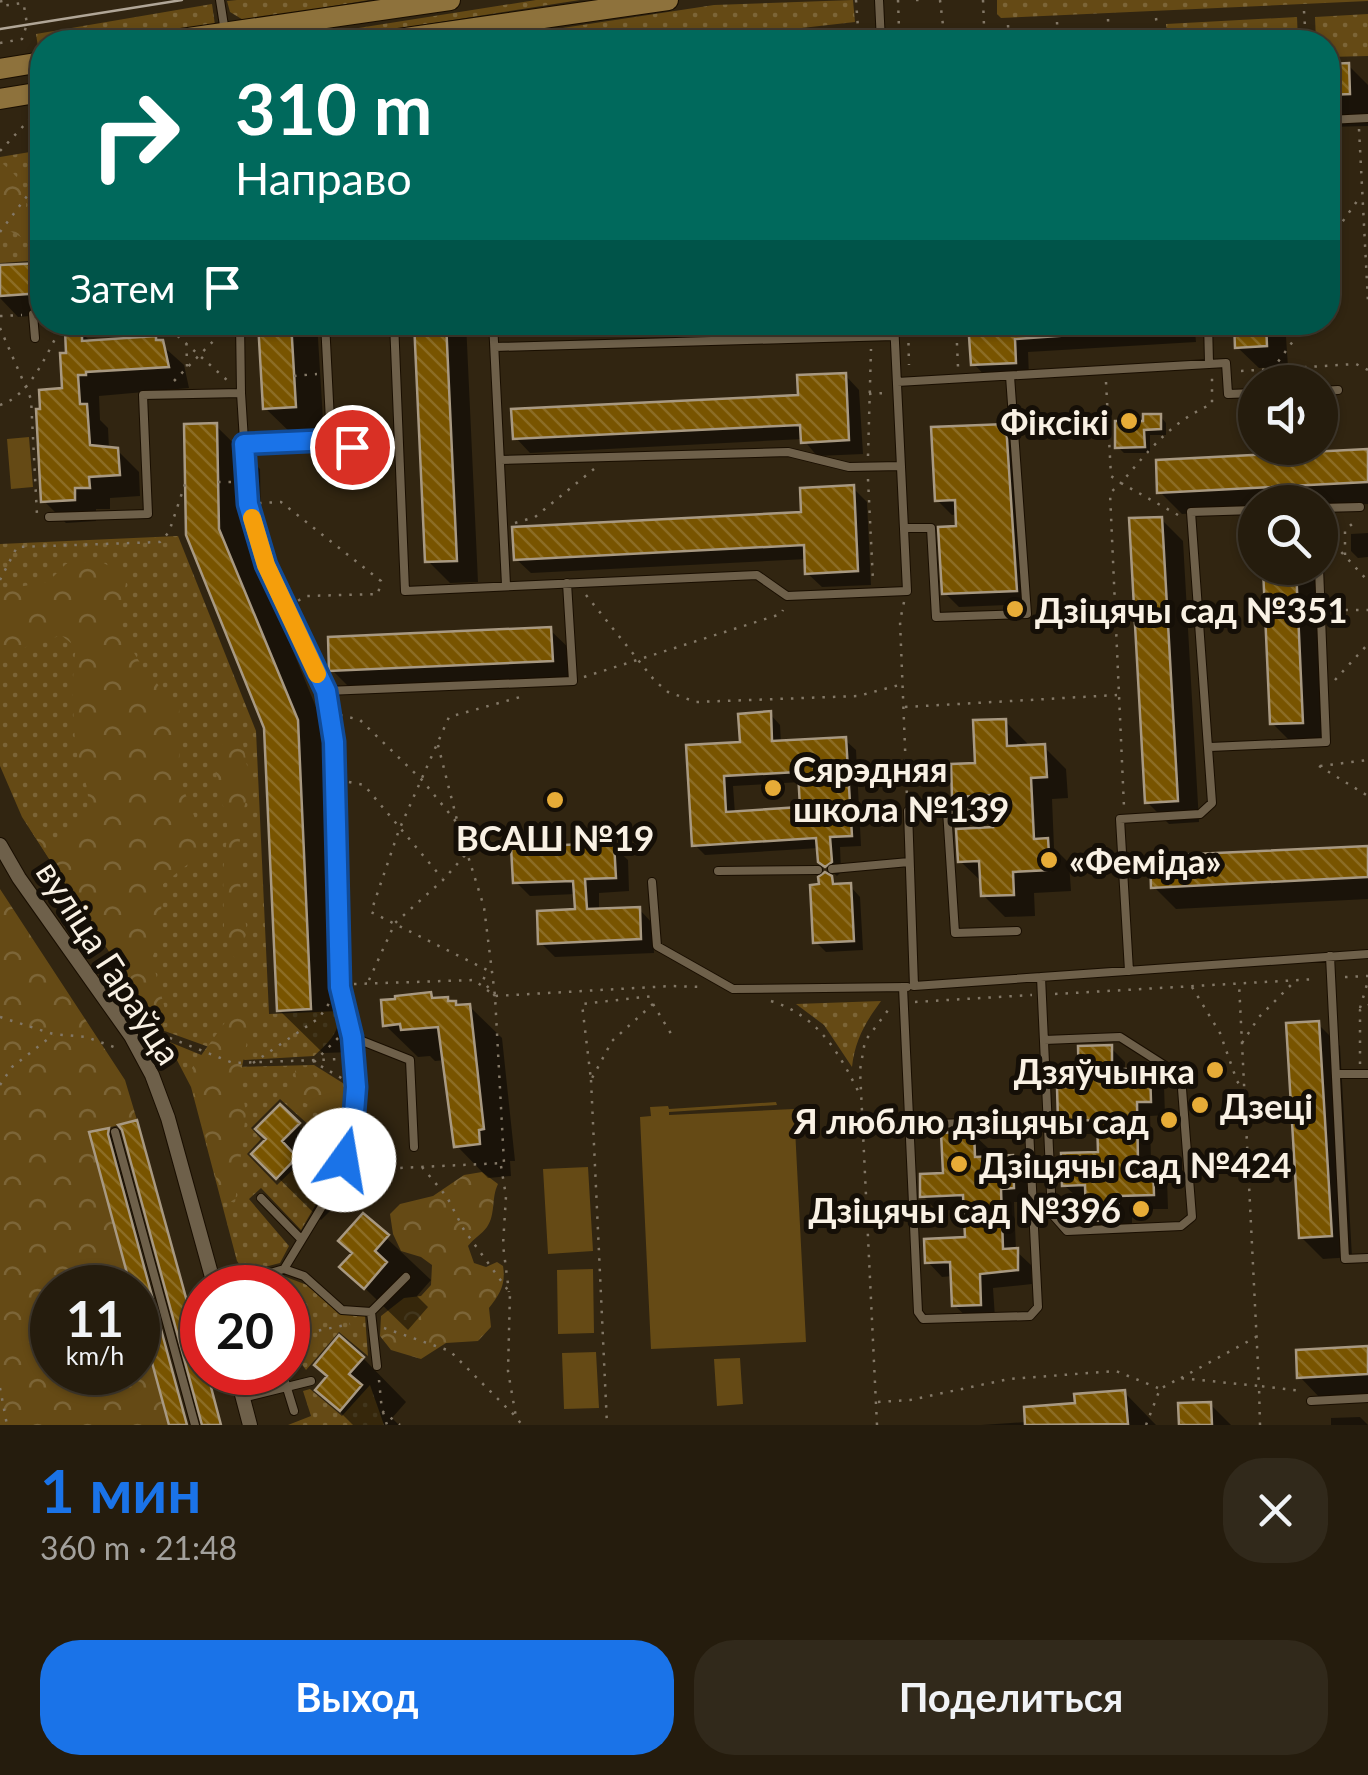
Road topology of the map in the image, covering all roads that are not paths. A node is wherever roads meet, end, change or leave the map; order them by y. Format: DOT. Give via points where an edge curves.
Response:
graph roads {
  1 [pos="220,0"];
  2 [pos="450,0"];
  3 [pos="668,0"];
  4 [pos="879,0"];
  5 [pos="225,30"];
  6 [pos="268,30"];
  7 [pos="461,30"];
  8 [pos="880,30"];
  9 [pos="30,64"];
  10 [pos="0,69"];
  11 [pos="30,94"];
  12 [pos="0,99"];
  13 [pos="1367,118"];
  14 [pos="1340,119"];
  15 [pos="35,335"];
  16 [pos="240,335"];
  17 [pos="326,335"];
  18 [pos="395,335"];
  19 [pos="495,335"];
  20 [pos="1208,335"];
  21 [pos="894,336"];
  22 [pos="35,338"];
  23 [pos="495,347"];
  24 [pos="1209,363"];
  25 [pos="1010,376"];
  26 [pos="896,382"];
  27 [pos="240,392"];
  28 [pos="1238,394"];
  29 [pos="331,440"];
  30 [pos="244,444"];
  31 [pos="399,445"];
  32 [pos="500,460"];
  33 [pos="901,466"];
  34 [pos="1338,508"];
  35 [pos="1364,509"];
  36 [pos="1238,511"];
  37 [pos="49,517"];
  38 [pos="904,528"];
  39 [pos="571,582"];
  40 [pos="1320,585"];
  41 [pos="506,586"];
  42 [pos="326,691"];
  43 [pos="1210,747"];
  44 [pos="947,810"];
  45 [pos="984,810"];
  46 [pos="0,845"];
  47 [pos="909,862"];
  48 [pos="818,870"];
  49 [pos="832,870"];
  50 [pos="718,872"];
  51 [pos="652,882"];
  52 [pos="1016,930"];
  53 [pos="1368,954"];
  54 [pos="1330,956"];
  55 [pos="1129,970"];
  56 [pos="1041,977"];
  57 [pos="914,986"];
  58 [pos="903,987"];
  59 [pos="352,1037"];
  60 [pos="1044,1040"];
  61 [pos="1337,1074"];
  62 [pos="1364,1075"];
  63 [pos="910,1125"];
  64 [pos="115,1132"];
  65 [pos="312,1144"];
  66 [pos="414,1147"];
  67 [pos="344,1160"];
  68 [pos="261,1198"];
  69 [pos="301,1238"];
  70 [pos="1368,1258"];
  71 [pos="210,1265"];
  72 [pos="287,1265"];
  73 [pos="406,1277"];
  74 [pos="310,1281"];
  75 [pos="371,1316"];
  76 [pos="378,1366"];
  77 [pos="241,1395"];
  78 [pos="254,1395"];
  79 [pos="289,1395"];
  80 [pos="1311,1396"];
  81 [pos="242,1398"];
  82 [pos="1368,1398"];
  83 [pos="294,1411"];
  84 [pos="195,1425"];
  85 [pos="250,1425"];
  1 -- 5 [label="lane"];
  2 -- 6 [label="main road"];
  3 -- 7 [label="main road"];
  4 -- 8 [label="lane"];
  9 -- 10 [label="main road"];
  11 -- 12 [label="main road"];
  13 -- 14 [label="lane"];
  15 -- 22 [label="lane"];
  16 -- 27 [label="lane"];
  17 -- 29 [label="lane"];
  18 -- 31 [label="lane"];
  19 -- 23 [label="lane"];
  20 -- 24 [label="lane"];
  21 -- 23 [label="lane"];
  21 -- 26 [label="lane"];
  23 -- 32 [label="lane"];
  24 -- 25 [label="lane"];
  24 -- 28 [label="lane" via="1226,363 1228,394"];
  25 -- 26 [label="lane"];
  25 -- 38 [label="lane" via="1027,614 936,617 931,528"];
  26 -- 33 [label="lane"];
  27 -- 30 [label="lane"];
  27 -- 37 [label="lane" via="144,396 148,514"];
  29 -- 30 [label="lane"];
  29 -- 31 [label="lane" via="352,447"];
  30 -- 42 [label="lane" via="244,482 266,565"];
  31 -- 41 [label="lane" via="406,591"];
  32 -- 33 [label="lane" via="788,452 849,467"];
  32 -- 41 [label="lane"];
  33 -- 38 [label="lane"];
  34 -- 35 [label="lane"];
  36 -- 43 [label="lane" via="1191,512"];
  38 -- 39 [label="lane" via="906,590 787,596 757,575"];
  39 -- 41 [label="lane"];
  39 -- 42 [label="lane" via="573,681"];
  40 -- 43 [label="lane" via="1326,742"];
  42 -- 59 [label="lane" via="334,742 340,987"];
  43 -- 55 [label="lane" via="1212,803 1200,814 1120,818"];
  44 -- 45 [label="lane"];
  44 -- 47 [label="lane" via="908,811"];
  44 -- 52 [label="lane" via="955,933"];
  46 -- 71 [label="street, вуліца Гараўца" via="152,1075"];
  47 -- 49 [label="lane"];
  47 -- 57 [label="lane"];
  48 -- 50 [label="lane"];
  51 -- 58 [label="lane" via="657,946 734,989"];
  53 -- 54 [label="lane"];
  54 -- 55 [label="lane"];
  54 -- 61 [label="lane"];
  55 -- 56 [label="lane"];
  56 -- 57 [label="lane"];
  56 -- 60 [label="lane"];
  57 -- 58 [label="lane"];
  58 -- 63 [label="lane"];
  59 -- 66 [label="lane" via="410,1060"];
  59 -- 67 [label="lane" via="356,1087"];
  60 -- 60 [label="lane" via="1052,1214 1067,1230 1181,1226 1192,1217 1181,1076 1120,1037"];
  61 -- 62 [label="lane"];
  61 -- 70 [label="lane" via="1345,1259"];
  63 -- 63 [label="lane" via="1018,1121 1029,1129 1038,1307 1030,1316 923,1320"];
  64 -- 84 [label="lane"];
  65 -- 67 [label="lane"];
  67 -- 69 [label="lane"];
  68 -- 69 [label="lane"];
  69 -- 72 [label="lane"];
  73 -- 75 [label="lane"];
  74 -- 75 [label="lane" via="342,1310"];
  75 -- 76 [label="lane"];
  77 -- 81 [label="street"];
  78 -- 81 [label="lane"];
  79 -- 83 [label="lane"];
  80 -- 82 [label="lane"];
  81 -- 85 [label="street"];
}
